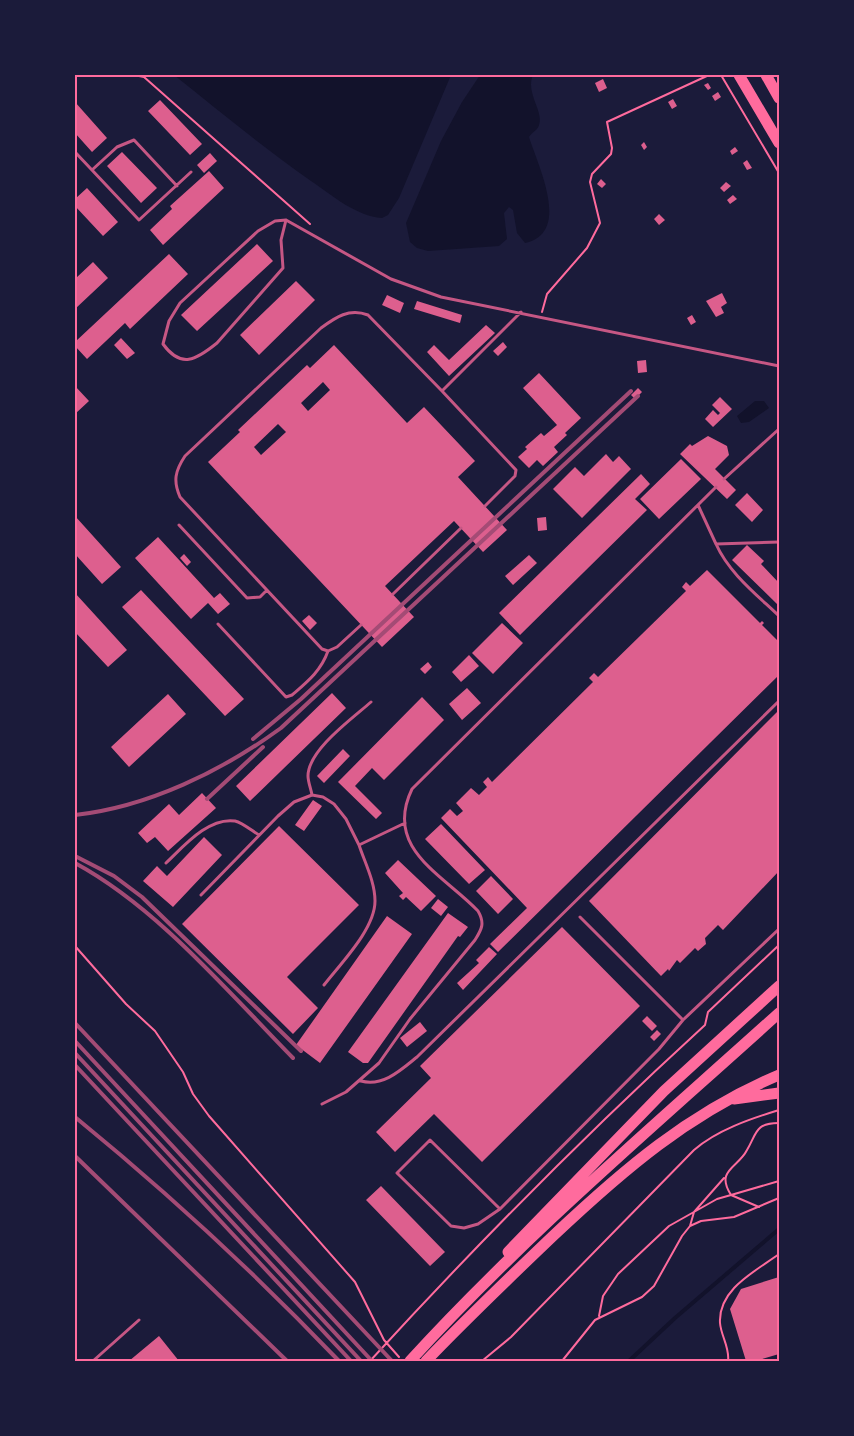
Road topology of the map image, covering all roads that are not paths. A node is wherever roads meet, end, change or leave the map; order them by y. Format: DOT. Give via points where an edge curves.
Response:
graph roads {
  1 [pos="739,75"];
  2 [pos="766,75"];
  3 [pos="779,98"];
  4 [pos="779,143"];
  5 [pos="75,152"];
  6 [pos="92,170"];
  7 [pos="191,172"];
  8 [pos="177,186"];
  9 [pos="286,220"];
  10 [pos="521,312"];
  11 [pos="779,366"];
  12 [pos="442,391"];
  13 [pos="779,429"];
  14 [pos="724,478"];
  15 [pos="716,487"];
  16 [pos="698,505"];
  17 [pos="485,506"];
  18 [pos="179,525"];
  19 [pos="461,528"];
  20 [pos="779,542"];
  21 [pos="716,544"];
  22 [pos="267,590"];
  23 [pos="393,594"];
  24 [pos="779,616"];
  25 [pos="218,624"];
  26 [pos="361,625"];
  27 [pos="328,651"];
  28 [pos="779,701"];
  29 [pos="371,702"];
  30 [pos="312,795"];
  31 [pos="405,823"];
  32 [pos="259,835"];
  33 [pos="359,845"];
  34 [pos="166,863"];
  35 [pos="201,895"];
  36 [pos="580,917"];
  37 [pos="779,929"];
  38 [pos="324,985"];
  39 [pos="779,986"];
  40 [pos="779,1013"];
  41 [pos="683,1020"];
  42 [pos="779,1075"];
  43 [pos="361,1081"];
  44 [pos="779,1093"];
  45 [pos="725,1100"];
  46 [pos="322,1104"];
  47 [pos="500,1209"];
  48 [pos="472,1296"];
  49 [pos="139,1320"];
  50 [pos="425,1357"];
  51 [pos="93,1361"];
  52 [pos="410,1361"];
  1 -- 4 [label="highway"];
  2 -- 3 [label="highway"];
  5 -- 6 [label="lane"];
  6 -- 8 [label="lane" via="117,147 134,140"];
  6 -- 8 [label="lane" via="139,220"];
  7 -- 8 [label="lane"];
  9 -- 9 [label="lane" via="275,221 258,231 180,303 169,321 163,344 170,353 183,360 204,353 217,343 283,268 281,240"];
  9 -- 10 [label="lane" via="402,283 441,297"];
  10 -- 11 [label="lane"];
  10 -- 12 [label="lane"];
  12 -- 17 [label="lane" via="516,470 515,476"];
  12 -- 22 [label="lane" via="368,315 347,312 321,328 184,456 177,469 175,483 180,497"];
  13 -- 14 [label="lane"];
  15 -- 16 [label="lane"];
  16 -- 21 [label="lane"];
  16 -- 31 [label="lane" via="412,789 405,804"];
  18 -- 22 [label="lane" via="247,598 260,597"];
  19 -- 23 [label="lane"];
  20 -- 21 [label="lane"];
  21 -- 24 [label="lane" via="722,558 742,581"];
  22 -- 27 [label="lane" via="322,649"];
  25 -- 27 [label="lane" via="286,697 316,673 324,664"];
  26 -- 27 [label="lane"];
  28 -- 43 [label="lane" via="417,1057 384,1080 371,1084"];
  29 -- 30 [label="lane" via="323,745 311,762 308,775"];
  30 -- 32 [label="lane" via="294,802"];
  30 -- 33 [label="lane" via="334,804"];
  31 -- 33 [label="lane"];
  31 -- 43 [label="lane" via="416,852 425,865 478,911 483,920 482,928 379,1063"];
  32 -- 34 [label="lane" via="236,822 223,822 204,830"];
  32 -- 35 [label="lane"];
  33 -- 38 [label="lane" via="375,899 374,912 367,927"];
  36 -- 41 [label="lane"];
  37 -- 41 [label="lane"];
  39 -- 48 [label="highway" via="657,1098 514,1245"];
  40 -- 48 [label="highway"];
  41 -- 47 [label="lane" via="659,1050"];
  42 -- 45 [label="highway"];
  43 -- 46 [label="lane"];
  44 -- 45 [label="highway"];
  45 -- 50 [label="highway" via="656,1145 589,1202"];
  47 -- 47 [label="lane" via="478,1224 464,1228 451,1226 397,1174 430,1140"];
  48 -- 50 [label="highway"];
  49 -- 51 [label="lane"];
  50 -- 52 [label="highway"];
}
